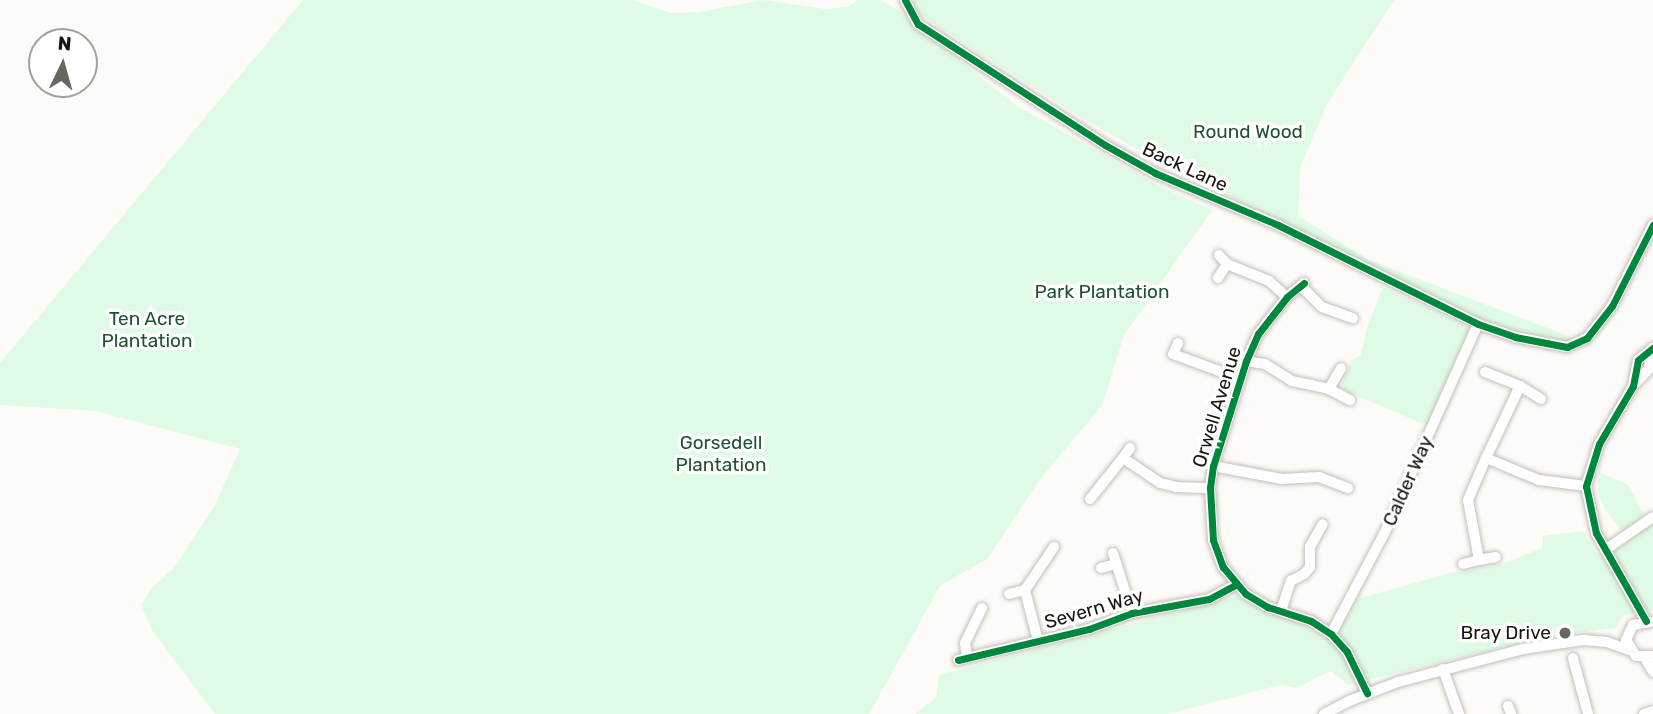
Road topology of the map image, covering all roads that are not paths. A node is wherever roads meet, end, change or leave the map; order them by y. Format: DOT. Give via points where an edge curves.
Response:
graph roads {
  1 [pos="905,0"];
  2 [pos="1653,225"];
  3 [pos="1218,278"];
  4 [pos="1287,297"];
  5 [pos="1353,318"];
  6 [pos="1478,324"];
  7 [pos="1653,349"];
  8 [pos="1246,360"];
  9 [pos="1166,364"];
  10 [pos="1341,368"];
  11 [pos="1485,372"];
  12 [pos="1241,379"];
  13 [pos="1520,386"];
  14 [pos="1329,389"];
  15 [pos="1541,399"];
  16 [pos="1350,400"];
  17 [pos="1130,448"];
  18 [pos="1123,458"];
  19 [pos="1486,458"];
  20 [pos="1213,466"];
  21 [pos="1586,486"];
  22 [pos="1210,488"];
  23 [pos="1348,488"];
  24 [pos="1090,499"];
  25 [pos="1653,517"];
  26 [pos="1323,524"];
  27 [pos="1054,547"];
  28 [pos="1605,550"];
  29 [pos="1496,557"];
  30 [pos="1479,559"];
  31 [pos="1464,564"];
  32 [pos="1101,568"];
  33 [pos="1236,585"];
  34 [pos="1026,590"];
  35 [pos="1009,594"];
  36 [pos="1635,607"];
  37 [pos="982,608"];
  38 [pos="1281,611"];
  39 [pos="1132,613"];
  40 [pos="1650,622"];
  41 [pos="1633,625"];
  42 [pos="1331,634"];
  43 [pos="1626,636"];
  44 [pos="1038,641"];
  45 [pos="1607,642"];
  46 [pos="1629,650"];
  47 [pos="1649,657"];
  48 [pos="1573,658"];
  49 [pos="1443,669"];
  50 [pos="1653,672"];
  51 [pos="1367,693"];
  52 [pos="1653,711"];
  53 [pos="1324,714"];
  54 [pos="1459,714"];
  55 [pos="1588,714"];
  56 [pos="1644,714"];
  1 -- 6 [label="street, Back Lane" via="918,24 1105,145 1155,173 1278,225"];
  2 -- 6 [label="street, Back Lane" via="1602,322 1580,344 1550,345"];
  3 -- 4 [label="street" via="1223,260 1269,281"];
  4 -- 5 [label="street, Orwell Avenue" via="1303,284 1322,307"];
  4 -- 8 [label="street, Orwell Avenue" via="1258,334"];
  6 -- 42 [label="street, Calder Way" via="1384,534"];
  7 -- 21 [label="street" via="1649,369 1633,386 1599,444"];
  8 -- 12 [label="street, Orwell Avenue"];
  8 -- 14 [label="street" via="1265,364 1292,382"];
  9 -- 12 [label="street" via="1175,348"];
  10 -- 14 [label="street"];
  11 -- 13 [label="street"];
  12 -- 20 [label="street, Orwell Avenue"];
  13 -- 15 [label="street"];
  13 -- 19 [label="street"];
  14 -- 16 [label="street"];
  17 -- 18 [label="street"];
  18 -- 22 [label="street" via="1160,483"];
  18 -- 24 [label="street"];
  19 -- 21 [label="street" via="1539,480"];
  19 -- 30 [label="street" via="1468,500"];
  20 -- 22 [label="street, Orwell Avenue"];
  20 -- 23 [label="street" via="1282,479 1319,477"];
  21 -- 28 [label="street" via="1596,533"];
  22 -- 33 [label="street, Orwell Avenue" via="1213,540 1223,568"];
  25 -- 28 [label="street"];
  26 -- 38 [label="street" via="1310,547 1310,567 1291,581"];
  27 -- 34 [label="street"];
  28 -- 36 [label="street"];
  29 -- 30 [label="street"];
  30 -- 31 [label="street"];
  32 -- 39 [label="street" via="1114,558"];
  33 -- 38 [label="street, Orwell Avenue" via="1260,603"];
  33 -- 39 [label="street, Severn Way" via="1209,599"];
  34 -- 35 [label="street"];
  34 -- 44 [label="street"];
  36 -- 40 [label="street"];
  36 -- 41 [label="street"];
  37 -- 44 [label="street, Severn Way" via="962,659"];
  38 -- 42 [label="street, Orwell Avenue"];
  39 -- 44 [label="street, Severn Way"];
  40 -- 41 [label="street"];
  41 -- 43 [label="street"];
  42 -- 51 [label="street, Orwell Avenue" via="1347,652"];
  43 -- 45 [label="street"];
  43 -- 46 [label="street"];
  45 -- 46 [label="street"];
  45 -- 49 [label="street" via="1557,642"];
  46 -- 47 [label="street"];
  47 -- 50 [label="street"];
  48 -- 55 [label="street"];
  49 -- 51 [label="street"];
  49 -- 54 [label="street"];
  51 -- 53 [label="street"];
  52 -- 56 [label="street"];
}
